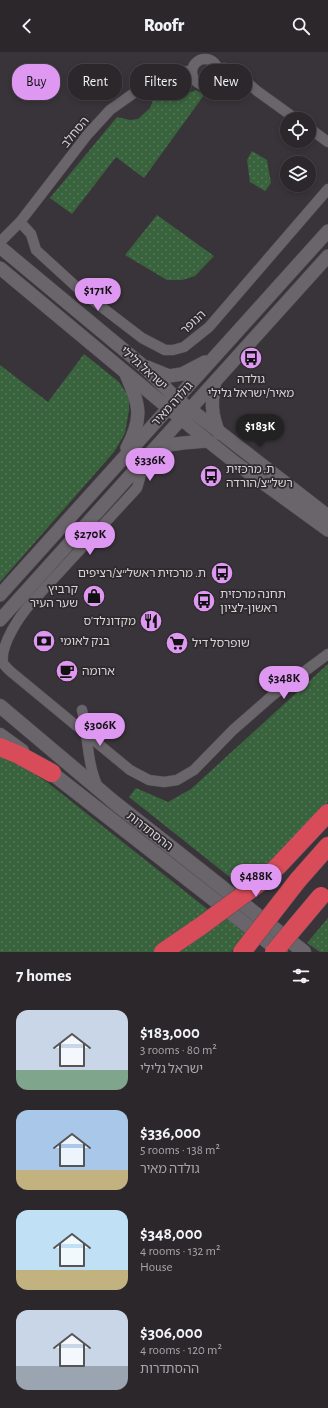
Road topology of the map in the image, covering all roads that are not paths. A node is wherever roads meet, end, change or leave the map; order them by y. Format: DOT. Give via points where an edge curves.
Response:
graph roads {
  1 [pos="214,64"];
  2 [pos="192,71"];
  3 [pos="199,84"];
  4 [pos="252,87"];
  5 [pos="286,112"];
  6 [pos="316,133"];
  7 [pos="328,142"];
  8 [pos="328,189"];
  9 [pos="20,222"];
  10 [pos="328,231"];
  11 [pos="0,242"];
  12 [pos="0,247"];
  13 [pos="328,256"];
  14 [pos="0,268"];
  15 [pos="214,358"];
  16 [pos="142,365"];
  17 [pos="126,372"];
  18 [pos="215,382"];
  19 [pos="177,399"];
  20 [pos="168,408"];
  21 [pos="190,409"];
  22 [pos="181,419"];
  23 [pos="219,433"];
  24 [pos="208,441"];
  25 [pos="155,448"];
  26 [pos="146,458"];
  27 [pos="118,464"];
  28 [pos="328,516"];
  29 [pos="328,530"];
  30 [pos="0,595"];
  31 [pos="31,603"];
  32 [pos="2,618"];
  33 [pos="328,654"];
  34 [pos="0,706"];
  35 [pos="82,710"];
  36 [pos="0,735"];
  37 [pos="87,736"];
  38 [pos="0,746"];
  39 [pos="52,774"];
  40 [pos="99,791"];
  41 [pos="328,813"];
  42 [pos="328,846"];
  43 [pos="325,892"];
  44 [pos="163,952"];
  45 [pos="242,952"];
  46 [pos="274,952"];
  47 [pos="281,952"];
  48 [pos="304,952"];
  1 -- 2 [label="street" via="202,59 195,63"];
  2 -- 3 [label="street" via="192,76"];
  2 -- 9 [label="street, הסחלב" via="162,74 110,110 88,134"];
  4 -- 5 [label="street"];
  6 -- 7 [label="street"];
  8 -- 9 [label="street, הנופר" via="209,327 184,347 173,350 166,350 142,338 82,292 36,250 31,234"];
  9 -- 11 [label="street, הסחלב"];
  10 -- 15 [label="street, גולדה מאיר"];
  12 -- 16 [label="street, ישראל גלילי"];
  13 -- 18 [label="street, גולדה מאיר"];
  14 -- 17 [label="street, ישראל גלילי"];
  15 -- 16 [label="street" via="188,372 169,376"];
  15 -- 19 [label="street, גולדה מאיר"];
  16 -- 19 [label="street, ישראל גלילי"];
  17 -- 20 [label="street, ישראל גלילי"];
  17 -- 27 [label="street" via="139,412 133,437"];
  18 -- 21 [label="street, גולדה מאיר"];
  18 -- 23 [label="street" via="212,399 214,420"];
  19 -- 20 [label="street, גולדה מאיר"];
  19 -- 21 [label="street, ישראל גלילי"];
  20 -- 22 [label="street, ישראל גלילי"];
  20 -- 27 [label="street, גולדה מאיר"];
  21 -- 22 [label="street, גולדה מאיר"];
  21 -- 23 [label="street, ישראל גלילי"];
  22 -- 24 [label="street, ישראל גלילי"];
  22 -- 25 [label="street, גולדה מאיר"];
  23 -- 28 [label="street, ישראל גלילי"];
  24 -- 25 [label="street"];
  24 -- 29 [label="street, ישראל גלילי"];
  25 -- 26 [label="street, גולדה מאיר"];
  26 -- 31 [label="street" via="137,488"];
  26 -- 32 [label="street, גולדה מאיר"];
  27 -- 30 [label="street, גולדה מאיר"];
  31 -- 32 [label="street"];
  31 -- 37 [label="street" via="6,635 1,650 3,663"];
  33 -- 37 [label="street" via="273,695 233,730 194,770 177,780 149,780 130,770"];
  34 -- 40 [label="main road, ההסתדרות"];
  35 -- 37 [label="street"];
  36 -- 39 [label="main road, ההסתדרות"];
  37 -- 40 [label="street" via="92,775"];
  38 -- 39 [label="highway"];
  39 -- 47 [label="main road, ההסתדרות"];
  40 -- 48 [label="main road, ההסתדרות"];
  41 -- 44 [label="highway, bridge" via="262,881"];
  42 -- 45 [label="highway, bridge"];
  43 -- 46 [label="highway, bridge"];
}
